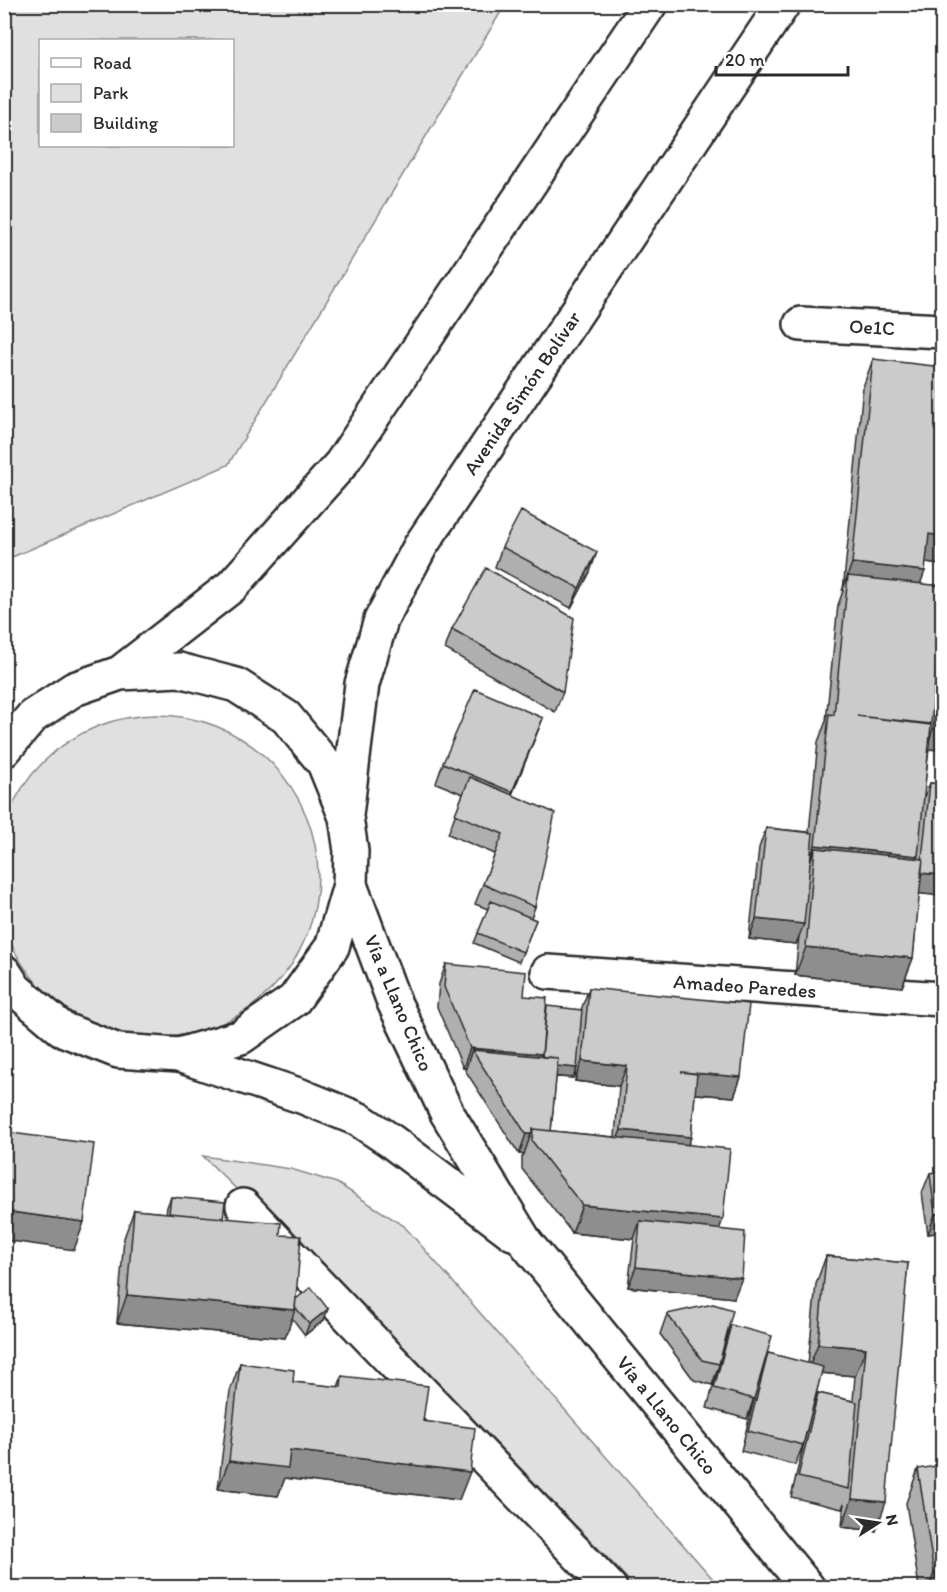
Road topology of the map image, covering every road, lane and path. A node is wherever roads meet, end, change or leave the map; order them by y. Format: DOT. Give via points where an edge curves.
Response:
graph roads {
  1 [pos="650,4"];
  2 [pos="783,4"];
  3 [pos="801,324"];
  4 [pos="942,331"];
  5 [pos="120,673"];
  6 [pos="19,721"];
  7 [pos="4,750"];
  8 [pos="346,817"];
  9 [pos="350,885"];
  10 [pos="548,972"];
  11 [pos="8,982"];
  12 [pos="942,999"];
  13 [pos="179,1055"];
  14 [pos="243,1206"];
  15 [pos="526,1243"];
  16 [pos="610,1587"];
  17 [pos="808,1587"];
  1 -- 5 [label="main road" via="341,464 232,586"];
  2 -- 8 [label="main road, Avenida Simón Bolívar" via="421,545 381,620 362,684"];
  3 -- 4 [label="main road, Oe1C"];
  5 -- 6 [label="main road" via="74,689"];
  5 -- 8 [label="main road" via="179,670 236,685 266,704 286,717 324,763"];
  6 -- 7 [label="main road"];
  8 -- 9 [label="main road" via="351,850"];
  9 -- 13 [label="main road" via="332,947 294,1000 241,1037"];
  9 -- 15 [label="main road, Vía a Llano Chico" via="394,1002 447,1113"];
  10 -- 12 [label="main road, Amadeo Paredes"];
  11 -- 13 [label="main road" via="62,1029 118,1051"];
  13 -- 15 [label="main road, Vía a Llano Chico" via="358,1119"];
  14 -- 16 [label="main road"];
  15 -- 17 [label="main road, Vía a Llano Chico"];
}
